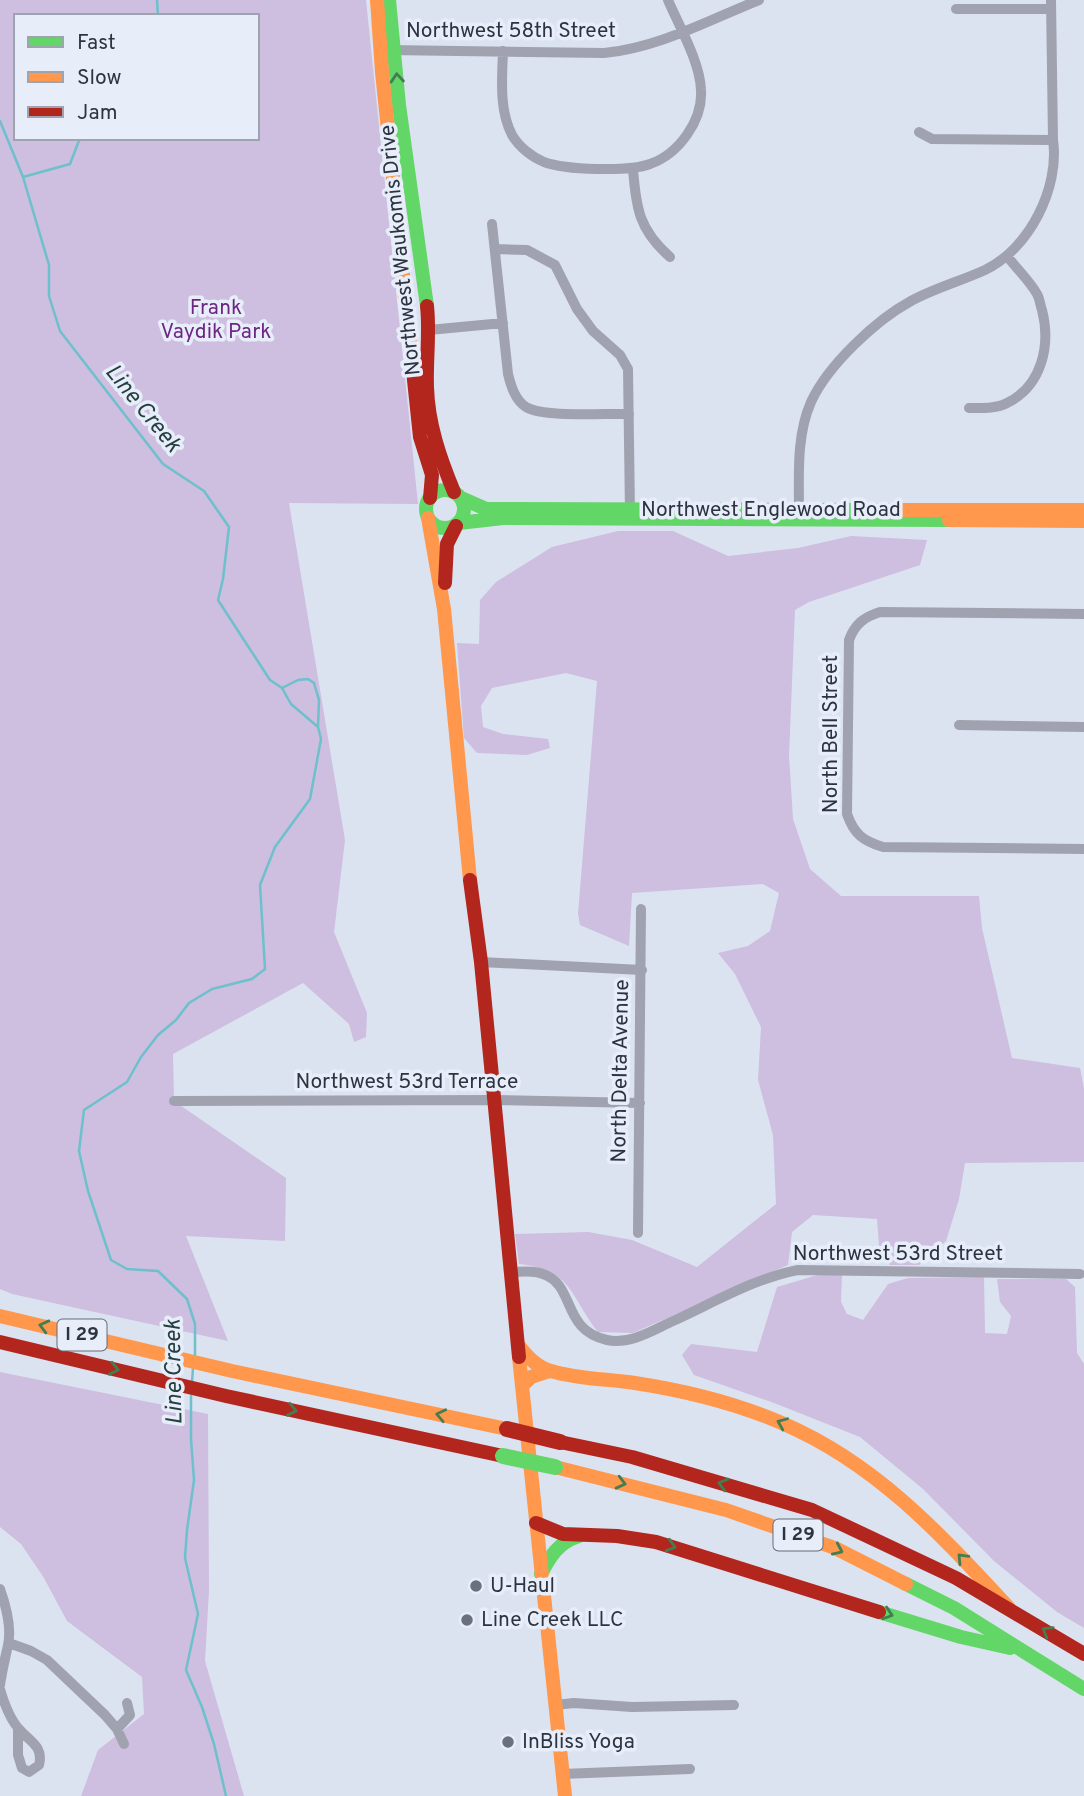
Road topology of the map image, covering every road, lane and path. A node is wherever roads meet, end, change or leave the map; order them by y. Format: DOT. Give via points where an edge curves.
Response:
graph roads {
  1 [pos="377,0"];
  2 [pos="389,0"];
  3 [pos="668,0"];
  4 [pos="759,0"];
  5 [pos="1051,4"];
  6 [pos="956,9"];
  7 [pos="681,32"];
  8 [pos="387,50"];
  9 [pos="503,51"];
  10 [pos="919,132"];
  11 [pos="1053,141"];
  12 [pos="633,169"];
  13 [pos="492,225"];
  14 [pos="495,249"];
  15 [pos="1006,256"];
  16 [pos="670,257"];
  17 [pos="503,323"];
  18 [pos="429,330"];
  19 [pos="969,408"];
  20 [pos="629,414"];
  21 [pos="458,495"];
  22 [pos="430,498"];
  23 [pos="1084,510"];
  24 [pos="630,515"];
  25 [pos="799,515"];
  26 [pos="428,519"];
  27 [pos="1084,521"];
  28 [pos="458,524"];
  29 [pos="444,608"];
  30 [pos="1084,614"];
  31 [pos="959,725"];
  32 [pos="1084,727"];
  33 [pos="1084,849"];
  34 [pos="641,909"];
  35 [pos="481,962"];
  36 [pos="642,970"];
  37 [pos="495,1100"];
  38 [pos="174,1101"];
  39 [pos="640,1103"];
  40 [pos="638,1233"];
  41 [pos="511,1272"];
  42 [pos="1080,1274"];
  43 [pos="2,1316"];
  44 [pos="0,1342"];
  45 [pos="518,1345"];
  46 [pos="550,1371"];
  47 [pos="522,1386"];
  48 [pos="536,1523"];
  49 [pos="579,1535"];
  50 [pos="541,1574"];
  51 [pos="0,1589"];
  52 [pos="1009,1608"];
  53 [pos="9,1643"];
  54 [pos="1021,1650"];
  55 [pos="1084,1654"];
  56 [pos="0,1687"];
  57 [pos="1084,1689"];
  58 [pos="127,1703"];
  59 [pos="555,1705"];
  60 [pos="734,1705"];
  61 [pos="117,1728"];
  62 [pos="18,1729"];
  63 [pos="124,1744"];
  64 [pos="690,1769"];
  65 [pos="562,1774"];
  66 [pos="565,1796"];
  1 -- 8 [label="main road, Northwest Waukomis Drive"];
  2 -- 8 [label="main road, Northwest Waukomis Drive"];
  3 -- 7 [label="street"];
  4 -- 7 [label="street, Northwest 58th Street"];
  5 -- 6 [label="street"];
  5 -- 11 [label="street"];
  7 -- 9 [label="street, Northwest 58th Street" via="649,45 604,53"];
  7 -- 12 [label="street" via="700,79 697,114 672,152"];
  8 -- 9 [label="street, Northwest 58th Street"];
  18 -- 8 [label="main road, Northwest Waukomis Drive, one-way"];
  8 -- 22 [label="main road, Northwest Waukomis Drive" via="420,437 432,475"];
  9 -- 12 [label="street" via="502,105 512,134 526,151 557,165"];
  10 -- 11 [label="street" via="932,139"];
  11 -- 15 [label="street" via="1051,177 1036,219"];
  12 -- 16 [label="street" via="640,220"];
  13 -- 14 [label="street"];
  14 -- 17 [label="street"];
  14 -- 20 [label="street" via="527,250 555,265 577,309 593,331 621,355 628,369"];
  15 -- 19 [label="street" via="1037,295 1046,345 1038,372 1018,396 1006,404"];
  15 -- 25 [label="street" via="987,269 908,302 870,331 829,375 811,402 802,431"];
  17 -- 18 [label="street"];
  17 -- 20 [label="street" via="508,374 513,391 528,408"];
  18 -- 21 [label="main road, Northwest Waukomis Drive" via="431,422 439,457"];
  20 -- 24 [label="street"];
  21 -- 22 [label="main road" via="441,491"];
  21 -- 24 [label="main road, Northwest Englewood Road" via="486,509"];
  21 -- 28 [label="main road" via="465,511"];
  22 -- 26 [label="main road"];
  23 -- 25 [label="main road, Northwest Englewood Road"];
  24 -- 25 [label="main road, Northwest Englewood Road"];
  24 -- 28 [label="main road, Northwest Englewood Road"];
  25 -- 27 [label="main road, Northwest Englewood Road"];
  26 -- 28 [label="main road" via="443,528"];
  26 -- 29 [label="main road"];
  28 -- 29 [label="main road" via="447,544"];
  29 -- 35 [label="main road"];
  30 -- 33 [label="street, North Bell Street" via="880,612 859,623 849,640 847,814 858,835 883,846"];
  31 -- 32 [label="street"];
  34 -- 36 [label="street, North Delta Avenue"];
  35 -- 36 [label="street"];
  35 -- 37 [label="main road"];
  36 -- 39 [label="street, North Delta Avenue"];
  37 -- 38 [label="street, Northwest 53rd Terrace"];
  37 -- 39 [label="street, Northwest 53rd Terrace"];
  37 -- 41 [label="main road"];
  39 -- 40 [label="street, North Delta Avenue"];
  41 -- 42 [label="street, Northwest 53rd Street" via="539,1272 550,1277 562,1289 579,1324 594,1335 613,1340 638,1337 772,1276 797,1270"];
  41 -- 45 [label="main road"];
  52 -- 43 [label="main road, I 29, one-way, bridge" via="812,1510 632,1457"];
  44 -- 54 [label="main road, I 29, one-way, bridge" via="726,1510 835,1548 954,1608"];
  45 -- 46 [label="main road" via="527,1357"];
  45 -- 47 [label="main road"];
  46 -- 47 [label="main road" via="531,1377"];
  52 -- 46 [label="main road, one-way" via="877,1478 795,1428 715,1399"];
  47 -- 48 [label="main road"];
  48 -- 49 [label="main road" via="547,1531"];
  48 -- 50 [label="main road"];
  49 -- 50 [label="main road" via="556,1548"];
  49 -- 54 [label="main road, one-way" via="656,1542 961,1637"];
  50 -- 59 [label="main road"];
  51 -- 53 [label="street"];
  55 -- 52 [label="main road, I 29, one-way"];
  53 -- 56 [label="street"];
  53 -- 61 [label="street" via="47,1660"];
  54 -- 57 [label="main road, I 29"];
  56 -- 62 [label="street"];
  58 -- 61 [label="street" via="130,1715"];
  59 -- 60 [label="street"];
  59 -- 65 [label="main road"];
  61 -- 63 [label="street"];
  64 -- 65 [label="street"];
  65 -- 66 [label="main road"];
}
